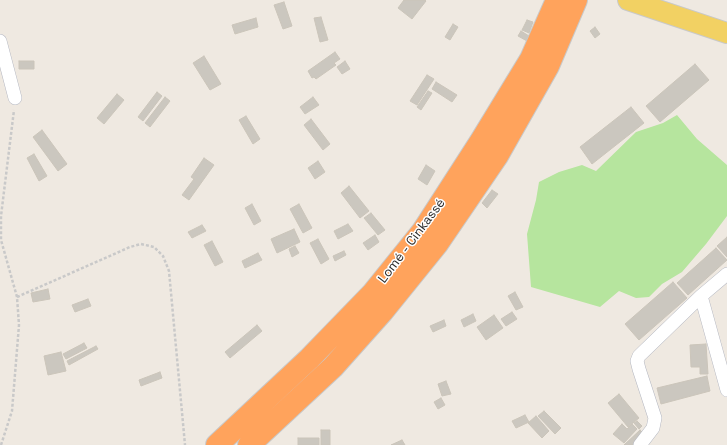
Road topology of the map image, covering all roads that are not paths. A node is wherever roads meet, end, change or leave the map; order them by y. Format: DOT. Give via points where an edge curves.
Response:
graph roads {
  1 [pos="557,0"];
  2 [pos="576,0"];
  3 [pos="628,0"];
  4 [pos="662,0"];
  5 [pos="727,21"];
  6 [pos="727,33"];
  7 [pos="0,41"];
  8 [pos="15,98"];
  9 [pos="727,274"];
  10 [pos="701,296"];
  11 [pos="727,390"];
  12 [pos="217,445"];
  13 [pos="249,445"];
  14 [pos="640,445"];
  1 -- 12 [label="highway, Lomé - Cinkassé" via="531,59 423,231 373,293 309,359"];
  2 -- 13 [label="highway, Lomé - Cinkassé" via="548,66 500,150 437,244 333,367"];
  3 -- 6 [label="main road"];
  4 -- 5 [label="main road"];
  7 -- 8 [label="street"];
  9 -- 10 [label="street"];
  10 -- 11 [label="street"];
  10 -- 14 [label="street" via="639,356 639,369 655,418 653,428"];
}
